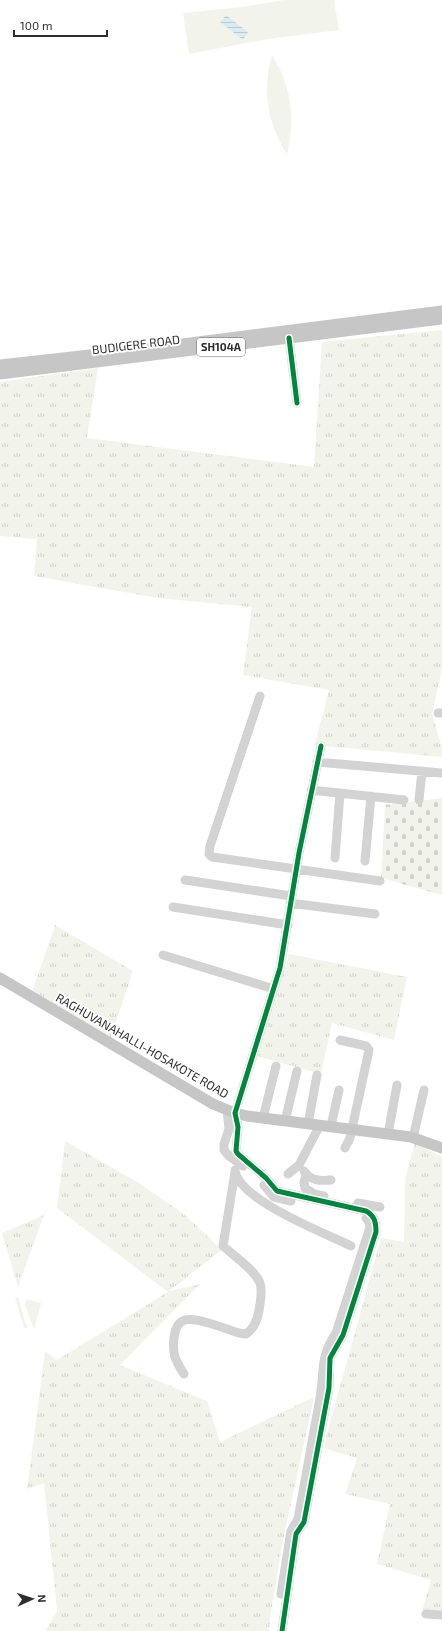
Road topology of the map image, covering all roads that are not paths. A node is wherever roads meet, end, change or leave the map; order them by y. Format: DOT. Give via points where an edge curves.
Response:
graph roads {
  1 [pos="442,311"];
  2 [pos="442,319"];
  3 [pos="313,331"];
  4 [pos="289,338"];
  5 [pos="0,365"];
  6 [pos="0,374"];
  7 [pos="297,403"];
  8 [pos="260,696"];
  9 [pos="321,746"];
  10 [pos="318,762"];
  11 [pos="422,771"];
  12 [pos="442,773"];
  13 [pos="311,790"];
  14 [pos="340,793"];
  15 [pos="371,796"];
  16 [pos="404,800"];
  17 [pos="419,800"];
  18 [pos="335,858"];
  19 [pos="365,861"];
  20 [pos="296,869"];
  21 [pos="185,880"];
  22 [pos="380,881"];
  23 [pos="291,899"];
  24 [pos="172,908"];
  25 [pos="375,914"];
  26 [pos="288,925"];
  27 [pos="163,955"];
  28 [pos="0,978"];
  29 [pos="274,989"];
  30 [pos="340,1040"];
  31 [pos="276,1066"];
  32 [pos="297,1071"];
  33 [pos="317,1075"];
  34 [pos="397,1086"];
  35 [pos="339,1090"];
  36 [pos="424,1090"];
  37 [pos="231,1112"];
  38 [pos="264,1118"];
  39 [pos="284,1121"];
  40 [pos="308,1124"];
  41 [pos="325,1125"];
  42 [pos="352,1128"];
  43 [pos="388,1134"];
  44 [pos="413,1138"];
  45 [pos="345,1148"];
  46 [pos="442,1148"];
  47 [pos="238,1158"];
  48 [pos="299,1165"];
  49 [pos="235,1172"];
  50 [pos="288,1174"];
  51 [pos="306,1175"];
  52 [pos="331,1180"];
  53 [pos="380,1208"];
  54 [pos="351,1246"];
  55 [pos="184,1374"];
  56 [pos="312,1460"];
  57 [pos="426,1614"];
  58 [pos="442,1615"];
  59 [pos="276,1631"];
  60 [pos="282,1631"];
  1 -- 3 [label="main road, BUDIGERE ROAD / SH104A"];
  2 -- 3 [label="main road, BUDIGERE ROAD / SH104A"];
  3 -- 4 [label="main road, BUDIGERE ROAD / SH104A"];
  3 -- 5 [label="main road, BUDIGERE ROAD / SH104A"];
  4 -- 6 [label="main road, BUDIGERE ROAD / SH104A"];
  4 -- 7 [label="street"];
  8 -- 20 [label="street" via="209,854 212,857"];
  9 -- 10 [label="street"];
  10 -- 11 [label="street"];
  10 -- 13 [label="street"];
  11 -- 12 [label="street"];
  11 -- 17 [label="street"];
  13 -- 14 [label="street"];
  13 -- 20 [label="street"];
  14 -- 15 [label="street"];
  14 -- 18 [label="street"];
  15 -- 16 [label="street"];
  15 -- 19 [label="street"];
  20 -- 22 [label="street"];
  20 -- 23 [label="street"];
  21 -- 23 [label="street"];
  23 -- 25 [label="street"];
  23 -- 26 [label="street"];
  24 -- 26 [label="street"];
  26 -- 29 [label="street"];
  27 -- 29 [label="street"];
  28 -- 37 [label="main road, RAGHUVANAHALLI-HOSAKOTE ROAD" via="213,1104"];
  29 -- 37 [label="street"];
  30 -- 42 [label="street" via="369,1049"];
  31 -- 38 [label="street"];
  32 -- 39 [label="street"];
  33 -- 40 [label="street"];
  34 -- 43 [label="street"];
  35 -- 41 [label="street"];
  36 -- 44 [label="street"];
  37 -- 38 [label="main road, RAGHUVANAHALLI-HOSAKOTE ROAD"];
  37 -- 47 [label="street" via="238,1127"];
  37 -- 47 [label="street" via="224,1150 228,1155"];
  38 -- 39 [label="main road, RAGHUVANAHALLI-HOSAKOTE ROAD"];
  39 -- 40 [label="main road, RAGHUVANAHALLI-HOSAKOTE ROAD"];
  40 -- 41 [label="main road, RAGHUVANAHALLI-HOSAKOTE ROAD"];
  41 -- 42 [label="main road, RAGHUVANAHALLI-HOSAKOTE ROAD"];
  41 -- 48 [label="street"];
  42 -- 43 [label="main road, RAGHUVANAHALLI-HOSAKOTE ROAD"];
  42 -- 45 [label="street"];
  43 -- 44 [label="main road, RAGHUVANAHALLI-HOSAKOTE ROAD"];
  44 -- 46 [label="main road, RAGHUVANAHALLI-HOSAKOTE ROAD"];
  47 -- 49 [label="street"];
  47 -- 56 [label="street" via="274,1197 371,1218 340,1334 329,1343 324,1357"];
  48 -- 50 [label="street"];
  48 -- 51 [label="street"];
  49 -- 54 [label="street" via="243,1187 271,1208"];
  49 -- 55 [label="street" via="223,1246 255,1275 260,1283 258,1314 254,1327 246,1334 199,1321 184,1320 179,1324 175,1330 173,1350 176,1362"];
  51 -- 52 [label="street" via="316,1181"];
  51 -- 53 [label="street" via="305,1188 314,1194"];
  56 -- 59 [label="street" via="298,1519 290,1533"];
  56 -- 60 [label="street" via="304,1522 296,1534"];
  57 -- 58 [label="street"];
}
